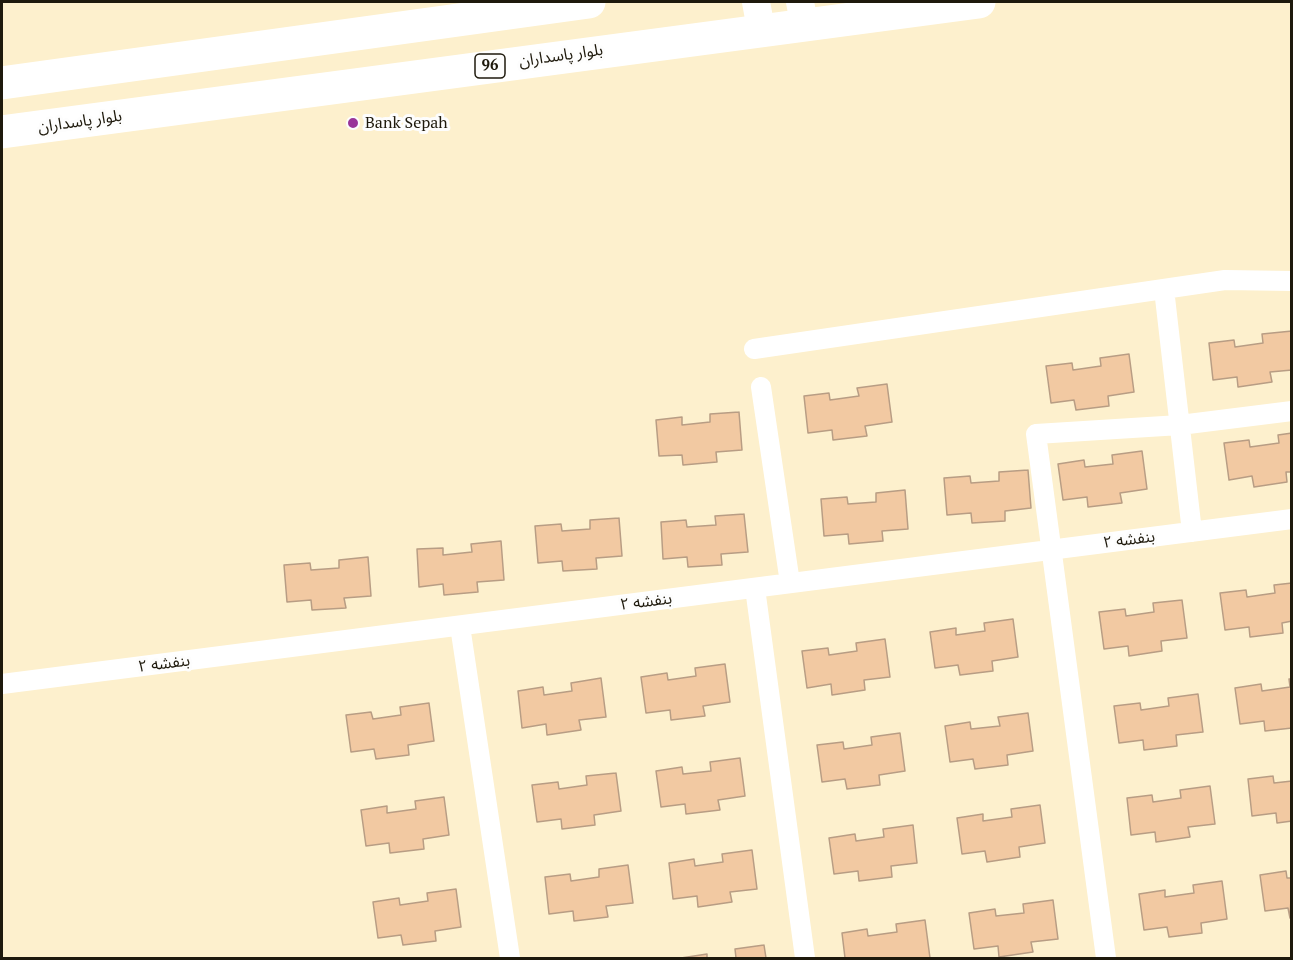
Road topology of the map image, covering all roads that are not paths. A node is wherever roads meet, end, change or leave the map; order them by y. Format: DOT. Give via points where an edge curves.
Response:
graph roads {
  1 [pos="589,2"];
  2 [pos="979,2"];
  3 [pos="802,12"];
  4 [pos="759,15"];
  5 [pos="2,83"];
  6 [pos="2,132"];
  7 [pos="1292,281"];
  8 [pos="1164,289"];
  9 [pos="753,348"];
  10 [pos="761,387"];
  11 [pos="1292,411"];
  12 [pos="1180,425"];
  13 [pos="1292,519"];
  14 [pos="1192,532"];
  15 [pos="1052,550"];
  16 [pos="790,583"];
  17 [pos="755,588"];
  18 [pos="460,626"];
  19 [pos="2,684"];
  20 [pos="510,958"];
  21 [pos="805,958"];
  22 [pos="1106,958"];
  1 -- 5 [label="highway"];
  2 -- 3 [label="highway, بلوار پاسداران / 96"];
  3 -- 4 [label="highway, بلوار پاسداران / 96"];
  4 -- 6 [label="highway, بلوار پاسداران / 96"];
  7 -- 8 [label="street" via="1225,280"];
  8 -- 9 [label="street"];
  8 -- 12 [label="street"];
  10 -- 16 [label="street"];
  11 -- 12 [label="street"];
  12 -- 14 [label="street"];
  12 -- 15 [label="street" via="1036,434"];
  13 -- 14 [label="street, بنفشه ۲"];
  14 -- 15 [label="street, بنفشه ۲"];
  15 -- 16 [label="street, بنفشه ۲"];
  15 -- 22 [label="street"];
  16 -- 17 [label="street, بنفشه ۲"];
  17 -- 18 [label="street, بنفشه ۲"];
  17 -- 21 [label="street"];
  18 -- 19 [label="street, بنفشه ۲"];
  18 -- 20 [label="street"];
}
